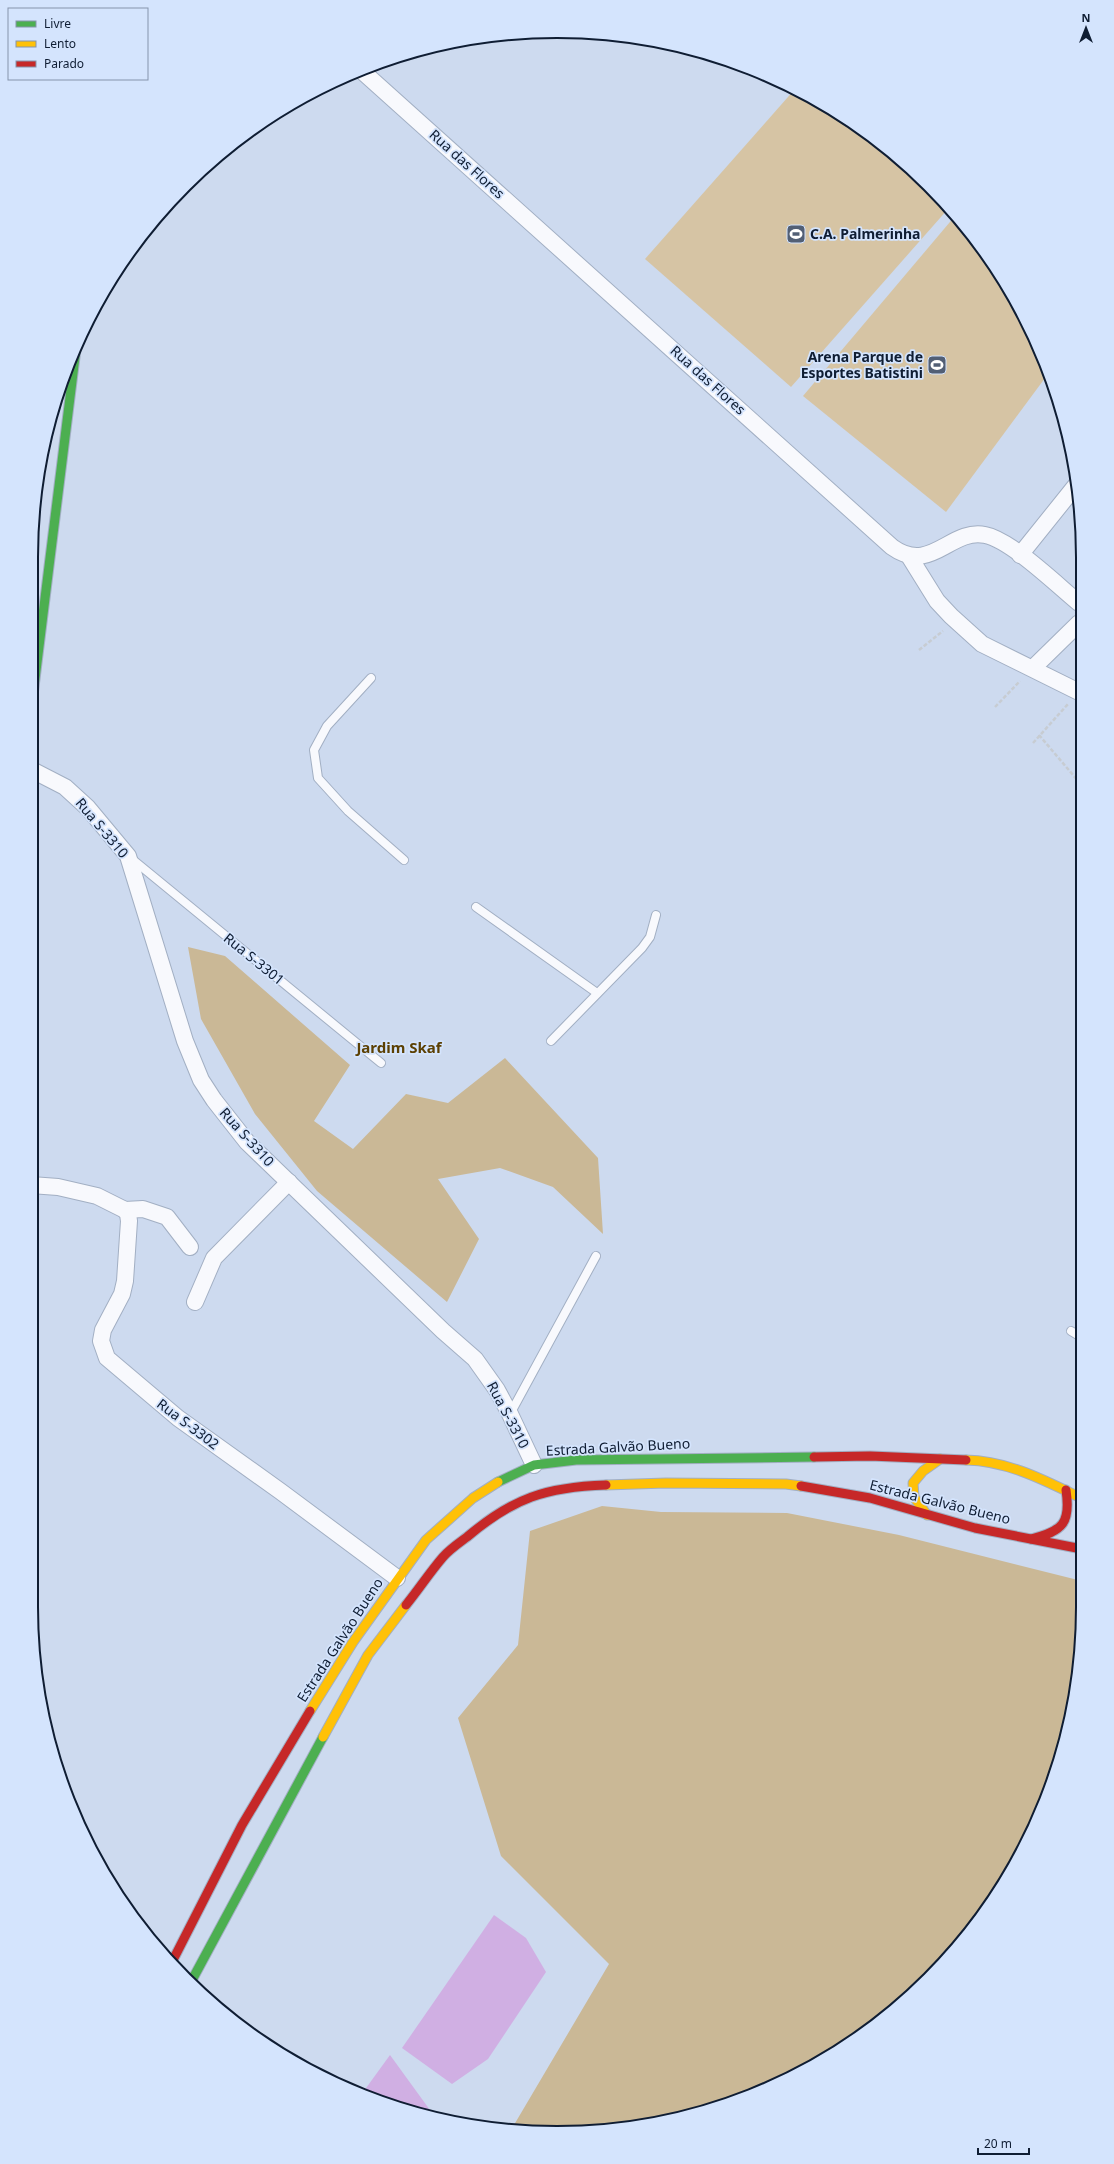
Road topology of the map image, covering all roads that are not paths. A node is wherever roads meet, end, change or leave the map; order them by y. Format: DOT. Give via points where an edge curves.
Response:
graph roads {
  1 [pos="366,75"];
  2 [pos="73,370"];
  3 [pos="1072,490"];
  4 [pos="1020,555"];
  5 [pos="909,556"];
  6 [pos="1076,601"];
  7 [pos="1076,626"];
  8 [pos="38,655"];
  9 [pos="1033,668"];
  10 [pos="371,678"];
  11 [pos="1076,690"];
  12 [pos="38,773"];
  13 [pos="128,856"];
  14 [pos="404,860"];
  15 [pos="476,907"];
  16 [pos="656,915"];
  17 [pos="597,993"];
  18 [pos="551,1040"];
  19 [pos="381,1063"];
  20 [pos="289,1182"];
  21 [pos="38,1186"];
  22 [pos="125,1210"];
  23 [pos="190,1247"];
  24 [pos="596,1256"];
  25 [pos="195,1302"];
  26 [pos="1071,1331"];
  27 [pos="1076,1334"];
  28 [pos="510,1414"];
  29 [pos="940,1459"];
  30 [pos="534,1465"];
  31 [pos="1066,1490"];
  32 [pos="1076,1495"];
  33 [pos="927,1515"];
  34 [pos="1030,1539"];
  35 [pos="1076,1548"];
  36 [pos="397,1578"];
  37 [pos="175,1957"];
  38 [pos="193,1977"];
  1 -- 5 [label="street, Rua das Flores" via="892,547"];
  2 -- 8 [label="main road"];
  3 -- 4 [label="street"];
  4 -- 5 [label="street" via="1000,541 987,535 976,534 929,555"];
  4 -- 6 [label="street"];
  5 -- 9 [label="street" via="928,589 982,644"];
  7 -- 9 [label="street"];
  9 -- 11 [label="street"];
  10 -- 14 [label="lane" via="327,726 314,750 318,778 348,811"];
  12 -- 13 [label="street, Rua S-3310" via="65,787 88,808"];
  13 -- 19 [label="lane, Rua S-3301"];
  13 -- 20 [label="street, Rua S-3310" via="167,989 201,1080 247,1142"];
  15 -- 17 [label="lane"];
  16 -- 17 [label="lane" via="650,937"];
  17 -- 18 [label="lane"];
  20 -- 25 [label="street" via="214,1258"];
  20 -- 28 [label="street, Rua S-3310" via="443,1332 475,1359"];
  21 -- 22 [label="street" via="58,1187 97,1196"];
  22 -- 23 [label="street" via="143,1209 167,1217"];
  22 -- 36 [label="street, Rua S-3302" via="129,1222 127,1265 122,1294 103,1330 101,1341 107,1358 178,1418"];
  24 -- 28 [label="lane"];
  26 -- 27 [label="lane"];
  28 -- 30 [label="street, Rua S-3310"];
  29 -- 30 [label="main road, Estrada Galvão Bueno" via="870,1456 623,1458"];
  29 -- 31 [label="main road, Estrada Galvão Bueno" via="995,1463 1036,1476"];
  29 -- 33 [label="main road" via="918,1474 911,1489 917,1505"];
  30 -- 36 [label="main road, Estrada Galvão Bueno" via="503,1479 467,1503 426,1540"];
  31 -- 32 [label="main road, Estrada Galvão Bueno"];
  31 -- 34 [label="main road" via="1069,1513 1066,1522 1049,1534"];
  33 -- 34 [label="main road, Estrada Galvão Bueno"];
  33 -- 38 [label="main road, Estrada Galvão Bueno" via="870,1498 786,1484 666,1483 573,1486 541,1493 506,1507 444,1556 368,1655 289,1796"];
  34 -- 35 [label="main road, Estrada Galvão Bueno"];
  36 -- 37 [label="main road, Estrada Galvão Bueno" via="353,1642 246,1819"];
}
